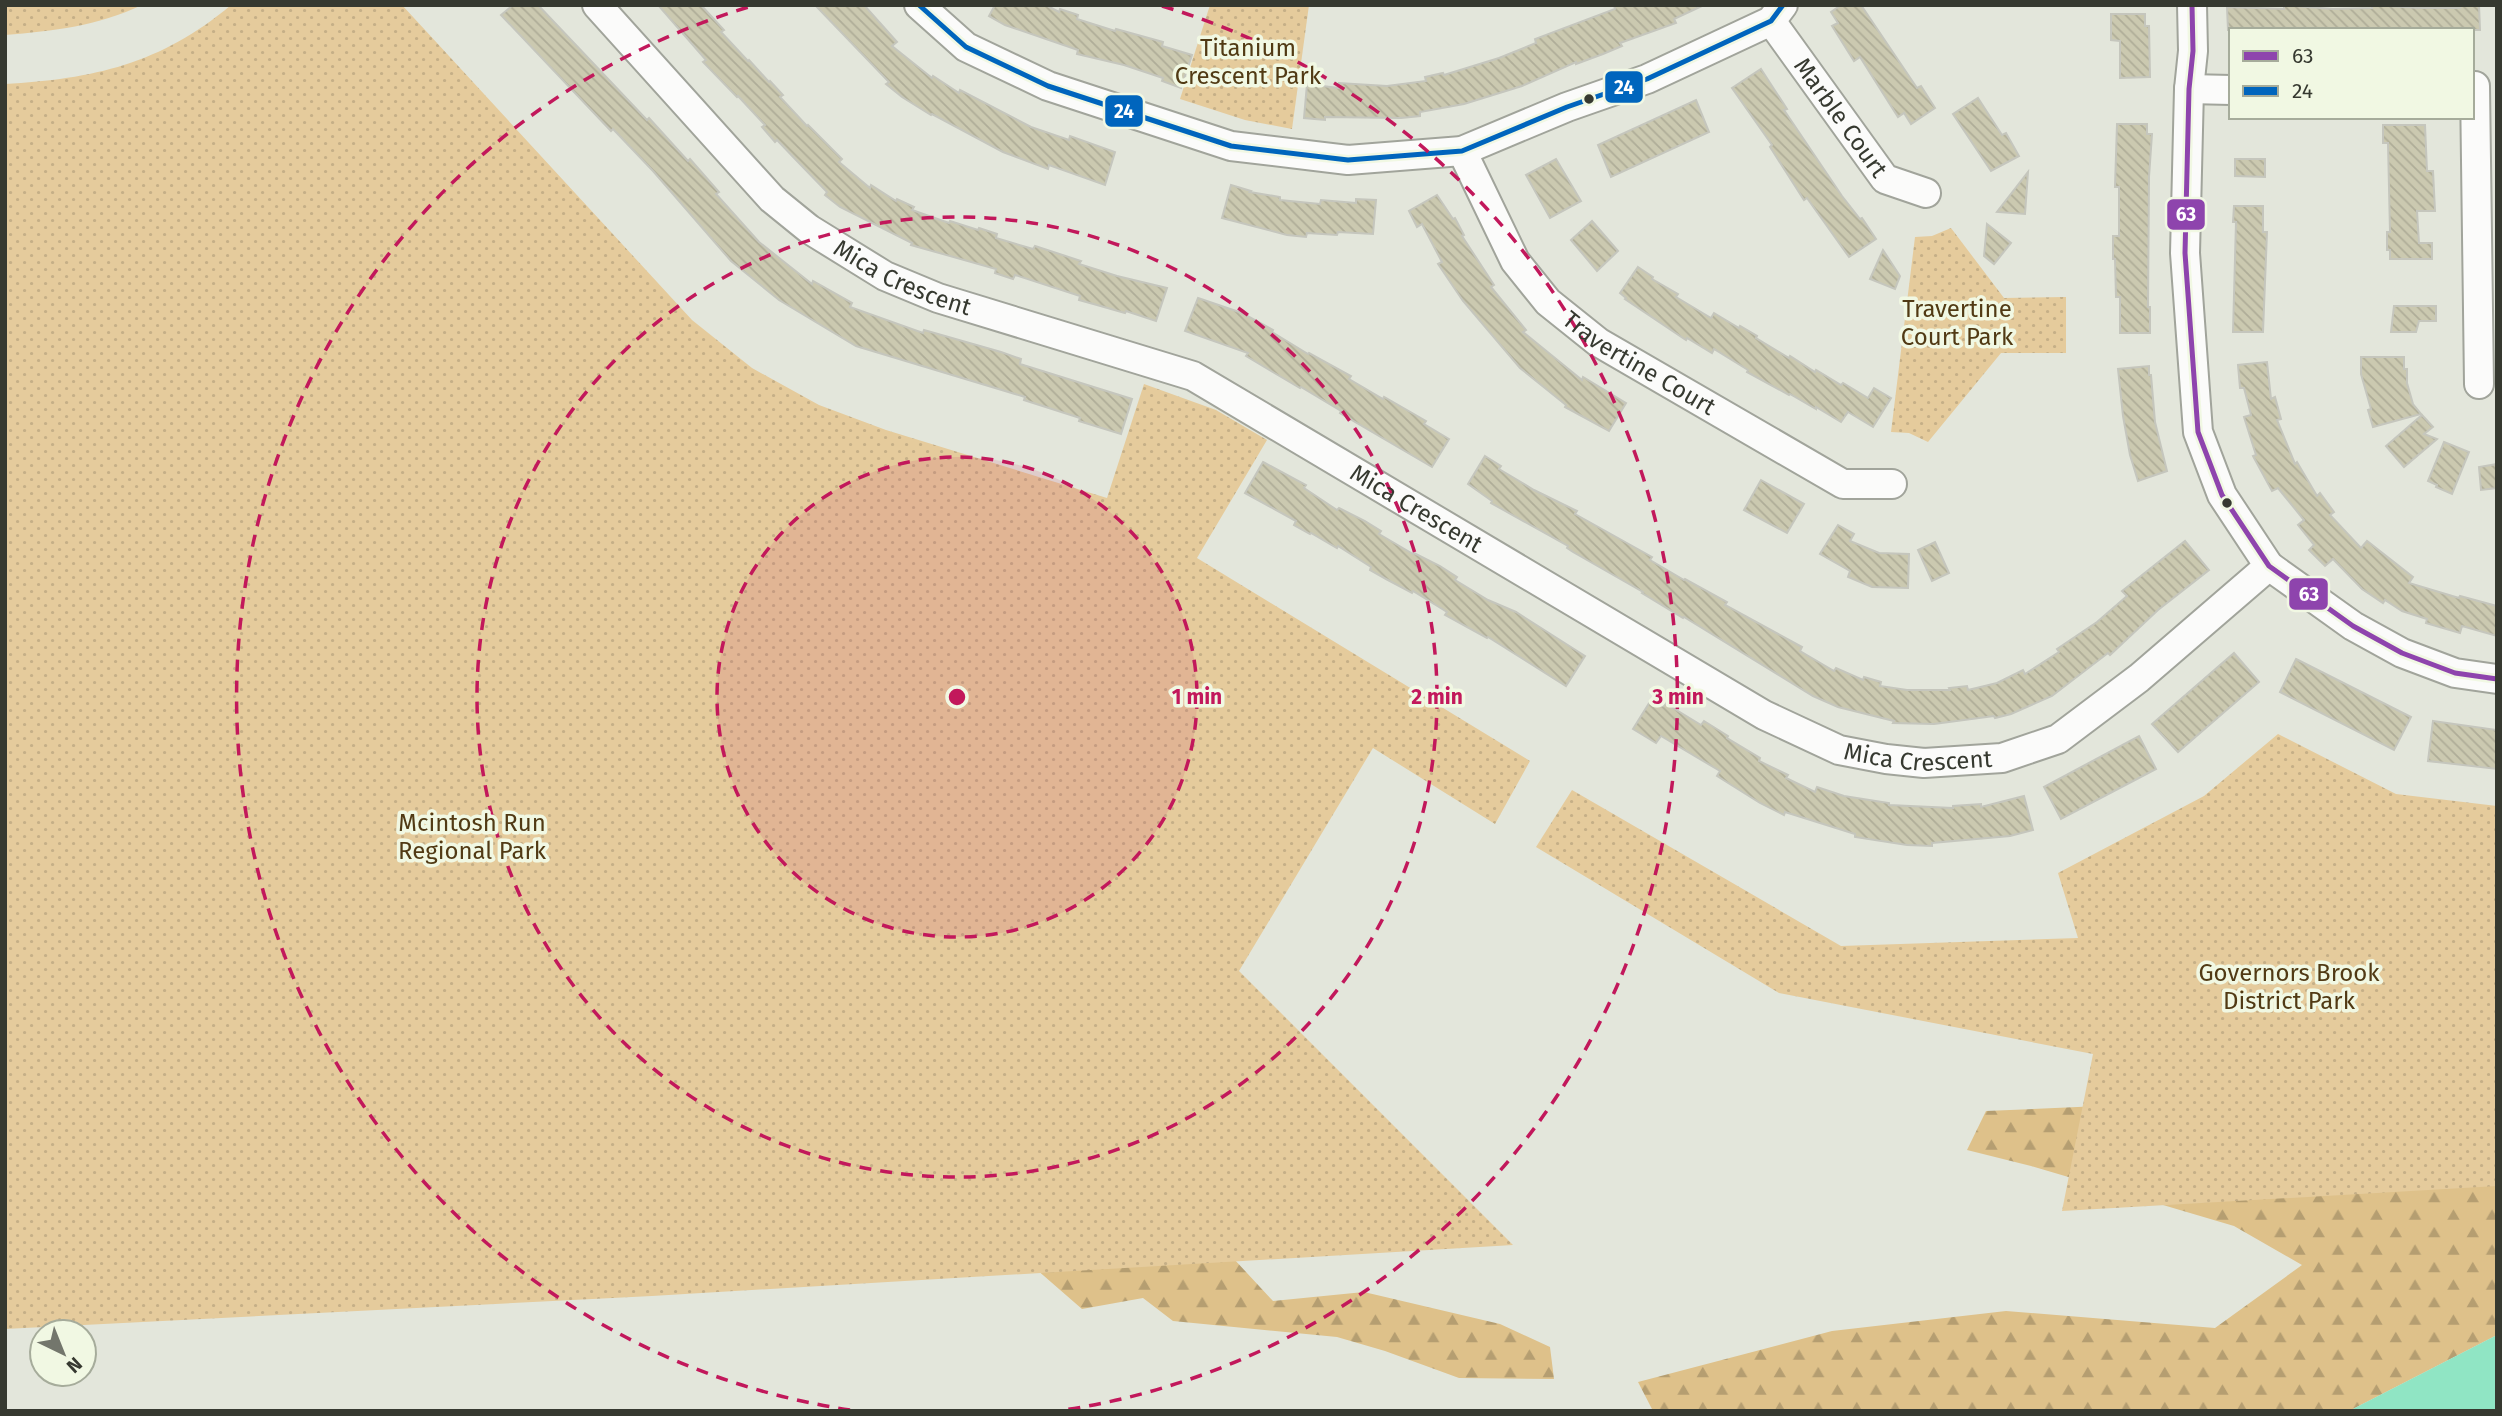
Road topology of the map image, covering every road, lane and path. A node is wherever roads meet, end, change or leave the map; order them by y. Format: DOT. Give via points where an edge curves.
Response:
graph roads {
  1 [pos="597,5"];
  2 [pos="919,5"];
  3 [pos="2192,5"];
  4 [pos="1777,13"];
  5 [pos="2481,85"];
  6 [pos="2189,89"];
  7 [pos="2229,90"];
  8 [pos="1462,150"];
  9 [pos="1926,193"];
  10 [pos="2479,384"];
  11 [pos="1892,484"];
  12 [pos="2269,566"];
  13 [pos="2497,679"];
  1 -- 12 [label="street, Mica Crescent" via="772,199 809,229 885,276 938,298 1193,376 1764,715 1839,750 1924,763 2002,758 2058,738 2139,678"];
  2 -- 8 [label="street" via="966,47 1048,86 1231,146 1348,160"];
  3 -- 6 [label="street"];
  4 -- 8 [label="street" via="1647,79"];
  4 -- 9 [label="street, Marble Court" via="1885,179"];
  5 -- 10 [label="street"];
  6 -- 7 [label="street"];
  6 -- 12 [label="street" via="2185,253 2198,432 2222,495"];
  8 -- 11 [label="street, Travertine Court" via="1515,261 1548,302 1598,342 1843,484"];
  12 -- 13 [label="street" via="2353,626 2402,653 2455,673"];
}
